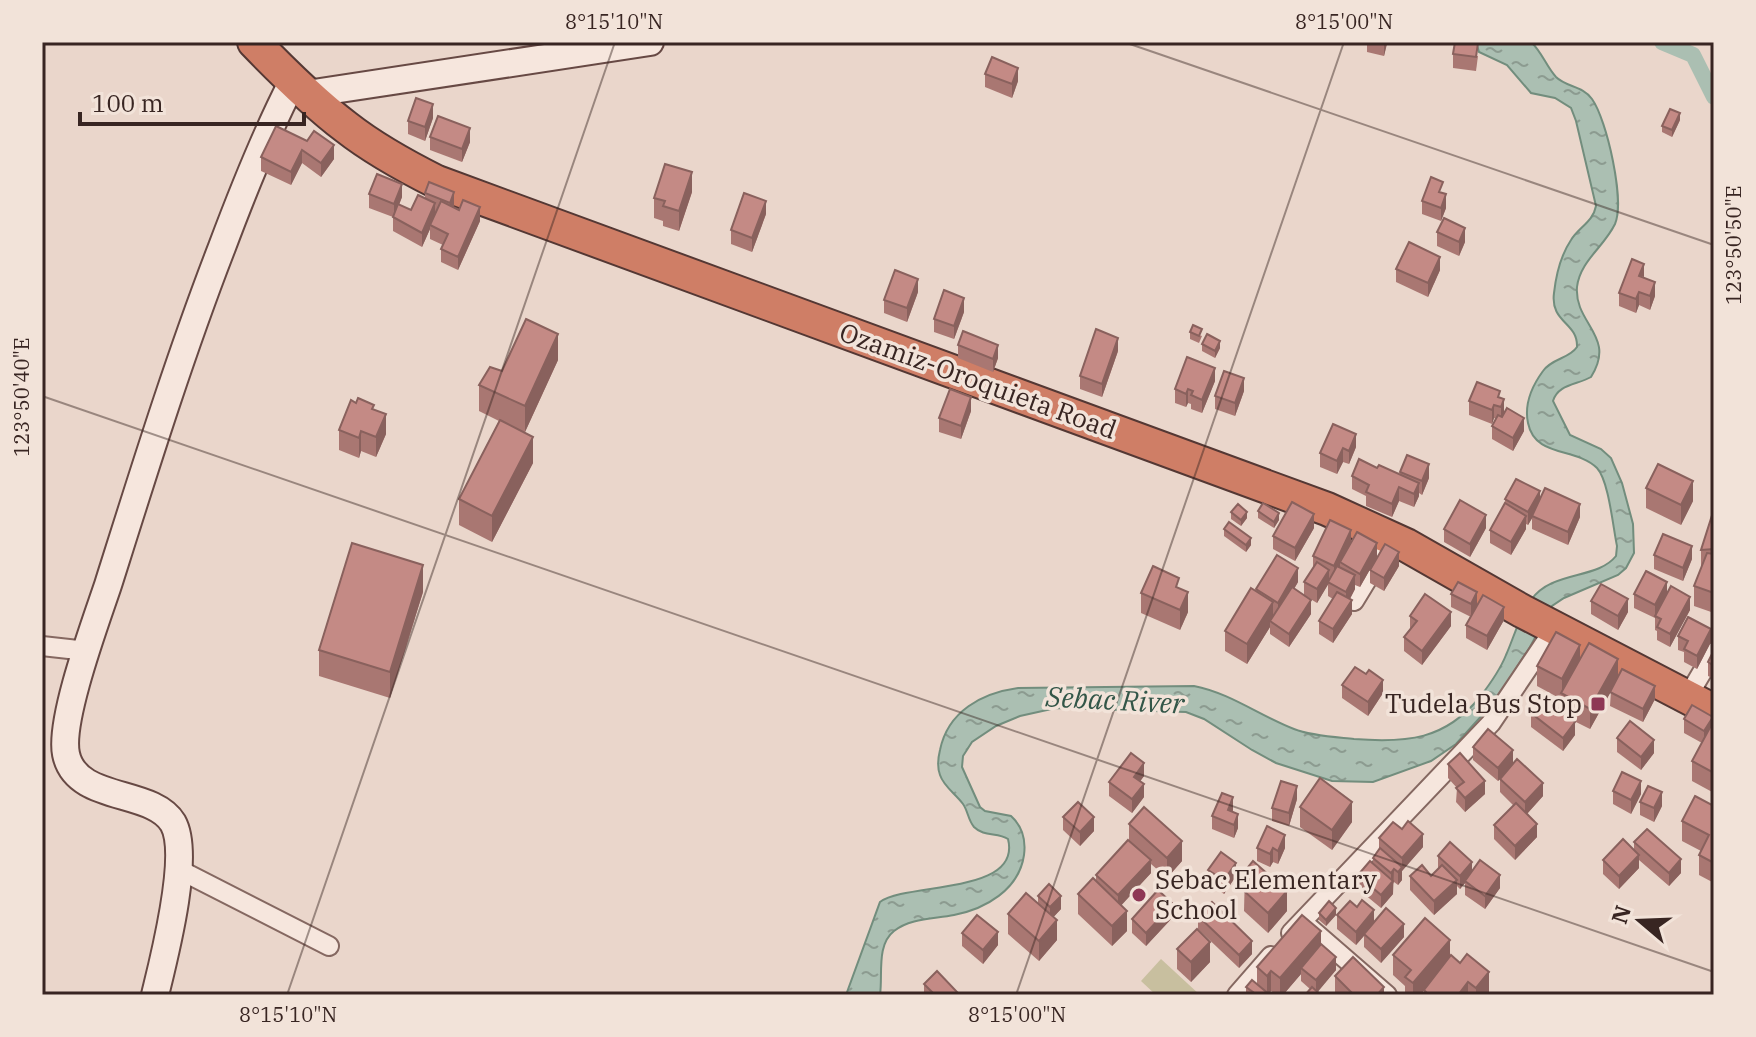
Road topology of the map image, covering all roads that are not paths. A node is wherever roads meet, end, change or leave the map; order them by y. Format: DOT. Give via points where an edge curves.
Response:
graph roads {
  1 [pos="254,42"];
  2 [pos="650,42"];
  3 [pos="300,88"];
  4 [pos="1392,539"];
  5 [pos="1354,601"];
  6 [pos="1541,621"];
  7 [pos="42,646"];
  8 [pos="87,651"];
  9 [pos="1714,652"];
  10 [pos="1701,703"];
  11 [pos="180,870"];
  12 [pos="1302,921"];
  13 [pos="329,946"];
  14 [pos="155,995"];
  15 [pos="1237,995"];
  16 [pos="1387,995"];
  1 -- 3 [label="highway, Ozamiz-Oroquieta Road"];
  2 -- 3 [label="street"];
  3 -- 4 [label="highway, Ozamiz-Oroquieta Road" via="367,143 437,182 1312,504"];
  3 -- 8 [label="street" via="254,162 181,353"];
  4 -- 5 [label="street"];
  4 -- 6 [label="highway, Ozamiz-Oroquieta Road"];
  6 -- 10 [label="highway, Ozamiz-Oroquieta Road"];
  6 -- 12 [label="street" via="1491,723"];
  7 -- 8 [label="street"];
  8 -- 11 [label="street" via="65,737 70,765 91,784 165,814 177,835"];
  9 -- 10 [label="street"];
  11 -- 13 [label="street"];
  11 -- 14 [label="street"];
  12 -- 15 [label="street"];
  12 -- 16 [label="street"];
}
